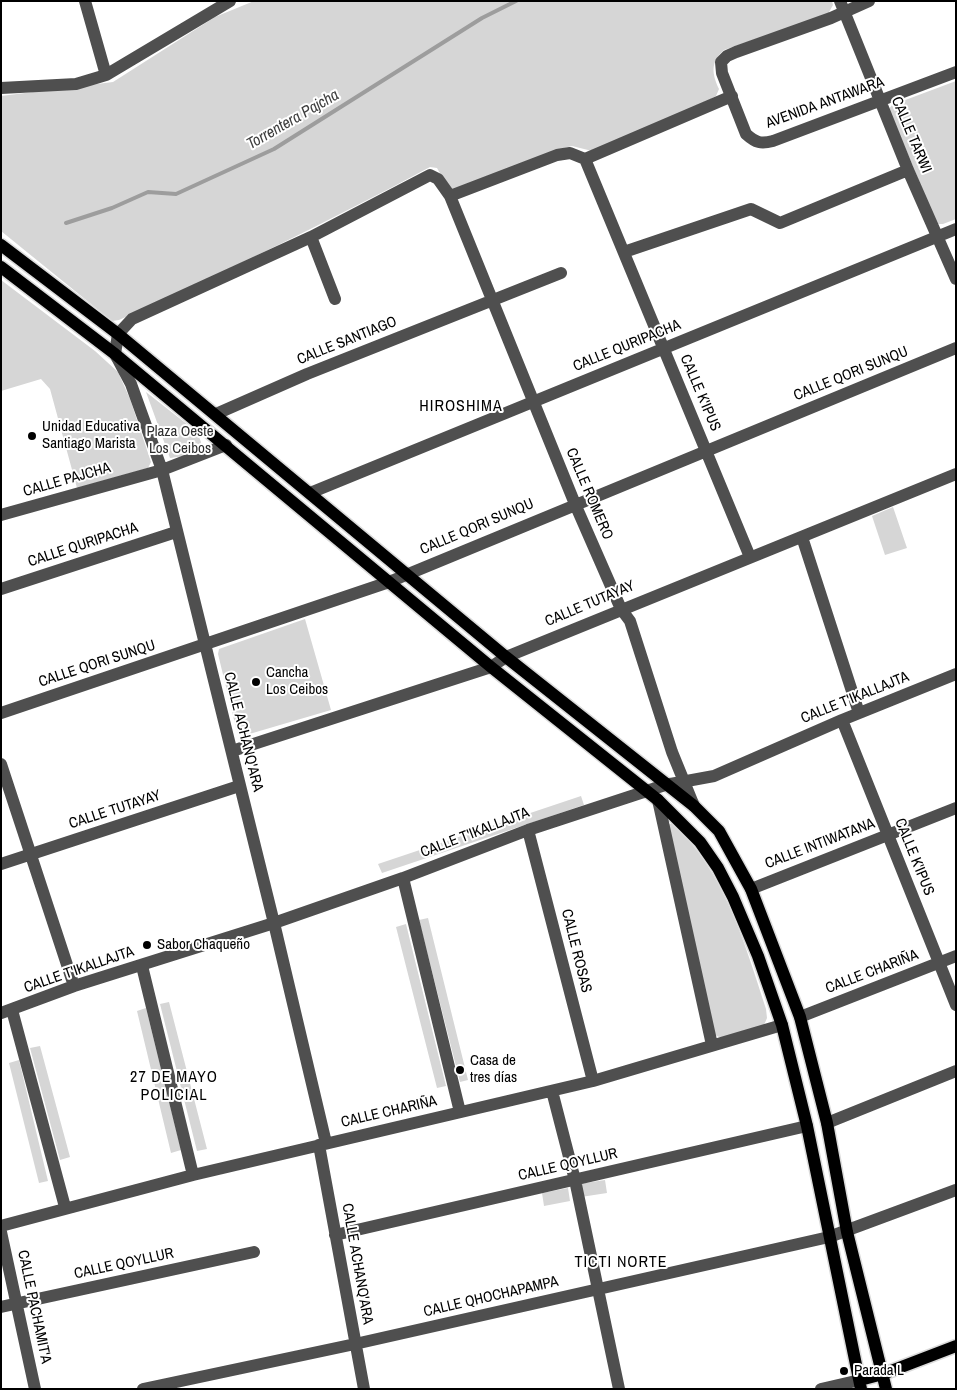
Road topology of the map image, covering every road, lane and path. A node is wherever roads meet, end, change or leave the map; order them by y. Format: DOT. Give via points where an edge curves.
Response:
graph roads {
  1 [pos="85,1"];
  2 [pos="228,1"];
  3 [pos="869,1"];
  4 [pos="842,6"];
  5 [pos="956,72"];
  6 [pos="106,75"];
  7 [pos="1,88"];
  8 [pos="732,96"];
  9 [pos="879,100"];
  10 [pos="585,159"];
  11 [pos="908,170"];
  12 [pos="450,196"];
  13 [pos="956,228"];
  14 [pos="937,236"];
  15 [pos="311,237"];
  16 [pos="1,245"];
  17 [pos="624,252"];
  18 [pos="20,259"];
  19 [pos="5,270"];
  20 [pos="562,273"];
  21 [pos="956,279"];
  22 [pos="335,299"];
  23 [pos="491,300"];
  24 [pos="118,334"];
  25 [pos="664,348"];
  26 [pos="956,348"];
  27 [pos="115,354"];
  28 [pos="534,402"];
  29 [pos="216,414"];
  30 [pos="226,445"];
  31 [pos="707,451"];
  32 [pos="162,470"];
  33 [pos="956,474"];
  34 [pos="310,493"];
  35 [pos="575,504"];
  36 [pos="1,515"];
  37 [pos="176,532"];
  38 [pos="802,538"];
  39 [pos="750,557"];
  40 [pos="408,574"];
  41 [pos="389,582"];
  42 [pos="1,589"];
  43 [pos="620,609"];
  44 [pos="205,645"];
  45 [pos="506,657"];
  46 [pos="491,667"];
  47 [pos="956,674"];
  48 [pos="1,713"];
  49 [pos="859,713"];
  50 [pos="842,720"];
  51 [pos="232,752"];
  52 [pos="1,764"];
  53 [pos="684,783"];
  54 [pos="665,785"];
  55 [pos="240,786"];
  56 [pos="647,791"];
  57 [pos="658,800"];
  58 [pos="694,806"];
  59 [pos="956,808"];
  60 [pos="528,830"];
  61 [pos="888,835"];
  62 [pos="30,855"];
  63 [pos="1,864"];
  64 [pos="403,878"];
  65 [pos="751,888"];
  66 [pos="274,923"];
  67 [pos="956,956"];
  68 [pos="939,963"];
  69 [pos="142,966"];
  70 [pos="74,986"];
  71 [pos="956,1006"];
  72 [pos="7,1012"];
  73 [pos="800,1017"];
  74 [pos="782,1026"];
  75 [pos="712,1045"];
  76 [pos="956,1071"];
  77 [pos="593,1081"];
  78 [pos="552,1091"];
  79 [pos="460,1112"];
  80 [pos="828,1122"];
  81 [pos="807,1126"];
  82 [pos="322,1144"];
  83 [pos="194,1174"];
  84 [pos="576,1180"];
  85 [pos="956,1190"];
  86 [pos="65,1207"];
  87 [pos="1,1226"];
  88 [pos="1,1232"];
  89 [pos="848,1232"];
  90 [pos="335,1235"];
  91 [pos="829,1237"];
  92 [pos="254,1252"];
  93 [pos="597,1290"];
  94 [pos="18,1304"];
  95 [pos="1,1308"];
  96 [pos="355,1344"];
  97 [pos="956,1346"];
  98 [pos="883,1374"];
  99 [pos="860,1384"];
  100 [pos="35,1389"];
  101 [pos="143,1389"];
  102 [pos="364,1389"];
  103 [pos="619,1389"];
  104 [pos="821,1389"];
  105 [pos="886,1389"];
  1 -- 6 [label="street"];
  2 -- 6 [label="street"];
  3 -- 4 [label="street"];
  4 -- 8 [label="street" via="727,56 721,62 722,72"];
  4 -- 9 [label="street, CALLE TARWI"];
  5 -- 9 [label="street, AVENIDA ANTAWARA"];
  6 -- 7 [label="street" via="76,84"];
  8 -- 9 [label="street, AVENIDA ANTAWARA" via="746,134 762,144"];
  8 -- 10 [label="street"];
  9 -- 11 [label="street, CALLE TARWI"];
  10 -- 12 [label="street" via="570,153 557,155"];
  10 -- 17 [label="street, CALLE K'IPUS"];
  11 -- 14 [label="street, CALLE TARWI"];
  11 -- 17 [label="street" via="780,223 751,209"];
  12 -- 15 [label="street, CALLE ROMERO" via="438,179 430,175"];
  12 -- 23 [label="street, CALLE ROMERO"];
  13 -- 14 [label="street, CALLE QURIPACHA"];
  14 -- 21 [label="street, CALLE TARWI"];
  14 -- 25 [label="street, CALLE QURIPACHA"];
  15 -- 22 [label="street"];
  15 -- 24 [label="street" via="132,319"];
  16 -- 18 [label="main road"];
  17 -- 25 [label="street, CALLE K'IPUS"];
  18 -- 19 [label="main road"];
  18 -- 24 [label="main road"];
  19 -- 27 [label="main road"];
  20 -- 23 [label="street, CALLE SANTIAGO"];
  23 -- 28 [label="street, CALLE ROMERO"];
  23 -- 29 [label="street, CALLE SANTIAGO"];
  24 -- 27 [label="street"];
  24 -- 29 [label="main road"];
  25 -- 28 [label="street, CALLE QURIPACHA"];
  25 -- 31 [label="street, CALLE K'IPUS"];
  26 -- 31 [label="street, CALLE QORI SUNQU"];
  27 -- 30 [label="main road"];
  27 -- 32 [label="street, CALLE ACHANQ'ARA" via="131,384"];
  28 -- 34 [label="street, CALLE QURIPACHA"];
  28 -- 35 [label="street, CALLE ROMERO"];
  29 -- 34 [label="main road"];
  30 -- 32 [label="street, CALLE PAJCHA"];
  30 -- 41 [label="main road"];
  31 -- 35 [label="street, CALLE QORI SUNQU"];
  31 -- 39 [label="street, CALLE K'IPUS"];
  32 -- 36 [label="street, CALLE PAJCHA"];
  32 -- 37 [label="street, CALLE ACHANQ'ARA"];
  33 -- 38 [label="street, CALLE TUTAYAY"];
  34 -- 40 [label="main road"];
  35 -- 40 [label="street, CALLE QORI SUNQU"];
  35 -- 43 [label="street, CALLE ROMERO"];
  37 -- 42 [label="street, CALLE QURIPACHA"];
  37 -- 44 [label="street, CALLE ACHANQ'ARA"];
  38 -- 39 [label="street, CALLE TUTAYAY"];
  38 -- 49 [label="street"];
  39 -- 43 [label="street, CALLE TUTAYAY"];
  40 -- 41 [label="street, CALLE QORI SUNQU"];
  40 -- 45 [label="main road"];
  41 -- 44 [label="street, CALLE QORI SUNQU"];
  41 -- 46 [label="main road"];
  43 -- 45 [label="street, CALLE TUTAYAY"];
  43 -- 53 [label="street, CALLE ROMERO" via="630,621"];
  44 -- 48 [label="street, CALLE QORI SUNQU"];
  44 -- 51 [label="street, CALLE ACHANQ'ARA"];
  45 -- 46 [label="street, CALLE TUTAYAY"];
  45 -- 54 [label="main road"];
  46 -- 51 [label="street, CALLE TUTAYAY"];
  46 -- 56 [label="main road"];
  47 -- 49 [label="street, CALLE T'IKALLAJTA"];
  49 -- 50 [label="street, CALLE T'IKALLAJTA"];
  50 -- 53 [label="street, CALLE T'IKALLAJTA" via="714,776"];
  50 -- 61 [label="street, CALLE K'IPUS"];
  51 -- 55 [label="street, CALLE ACHANQ'ARA"];
  52 -- 62 [label="street"];
  53 -- 54 [label="street, CALLE T'IKALLAJTA"];
  53 -- 58 [label="street, CALLE ROMERO"];
  54 -- 56 [label="street, CALLE T'IKALLAJTA"];
  54 -- 58 [label="main road"];
  55 -- 62 [label="street, CALLE TUTAYAY"];
  55 -- 66 [label="street, CALLE ACHANQ'ARA"];
  56 -- 57 [label="main road"];
  56 -- 60 [label="street, CALLE T'IKALLAJTA"];
  57 -- 74 [label="main road" via="700,842 718,868 758,956"];
  57 -- 75 [label="street"];
  58 -- 65 [label="main road" via="719,831"];
  59 -- 61 [label="street, CALLE INTIWATANA"];
  60 -- 64 [label="street, CALLE T'IKALLAJTA"];
  60 -- 77 [label="street, CALLE ROSAS"];
  61 -- 65 [label="street, CALLE INTIWATANA"];
  61 -- 68 [label="street, CALLE K'IPUS"];
  62 -- 63 [label="street, CALLE TUTAYAY"];
  62 -- 70 [label="street"];
  64 -- 66 [label="street, CALLE T'IKALLAJTA"];
  64 -- 79 [label="street"];
  65 -- 73 [label="main road"];
  66 -- 69 [label="street, CALLE T'IKALLAJTA"];
  66 -- 82 [label="street, CALLE ACHANQ'ARA"];
  67 -- 68 [label="street, CALLE CHARIÑA"];
  68 -- 71 [label="street, CALLE K'IPUS"];
  68 -- 73 [label="street, CALLE CHARIÑA"];
  69 -- 70 [label="street, CALLE T'IKALLAJTA"];
  69 -- 83 [label="street"];
  70 -- 72 [label="street, CALLE T'IKALLAJTA"];
  72 -- 86 [label="street"];
  73 -- 80 [label="main road"];
  74 -- 75 [label="street, CALLE CHARIÑA"];
  74 -- 81 [label="main road"];
  75 -- 77 [label="street, CALLE CHARIÑA"];
  76 -- 80 [label="street"];
  77 -- 78 [label="street, CALLE CHARIÑA"];
  78 -- 79 [label="street, CALLE CHARIÑA"];
  78 -- 84 [label="street"];
  79 -- 82 [label="street, CALLE CHARIÑA"];
  80 -- 89 [label="main road"];
  81 -- 84 [label="street, CALLE QOYLLUR"];
  81 -- 91 [label="main road"];
  82 -- 83 [label="street, CALLE CHARIÑA"];
  82 -- 90 [label="street, CALLE ACHANQ'ARA"];
  83 -- 86 [label="street, CALLE CHARIÑA"];
  84 -- 90 [label="street, CALLE QOYLLUR"];
  84 -- 93 [label="street"];
  85 -- 89 [label="street, CALLE QHOCHAPAMPA"];
  86 -- 87 [label="street, CALLE CHARIÑA"];
  88 -- 94 [label="street, CALLE PACHAMIT'A"];
  89 -- 91 [label="street, CALLE QHOCHAPAMPA"];
  89 -- 98 [label="main road"];
  90 -- 96 [label="street, CALLE ACHANQ'ARA"];
  91 -- 93 [label="street, CALLE QHOCHAPAMPA"];
  91 -- 99 [label="main road"];
  92 -- 94 [label="street, CALLE QOYLLUR"];
  93 -- 96 [label="street, CALLE QHOCHAPAMPA"];
  93 -- 103 [label="street"];
  94 -- 95 [label="street, CALLE QOYLLUR"];
  94 -- 100 [label="street, CALLE PACHAMIT'A"];
  96 -- 101 [label="street, CALLE QHOCHAPAMPA"];
  96 -- 102 [label="street, CALLE ACHANQ'ARA"];
  97 -- 98 [label="main road"];
  98 -- 99 [label="main road"];
  98 -- 105 [label="main road"];
  99 -- 104 [label="street"];
}
